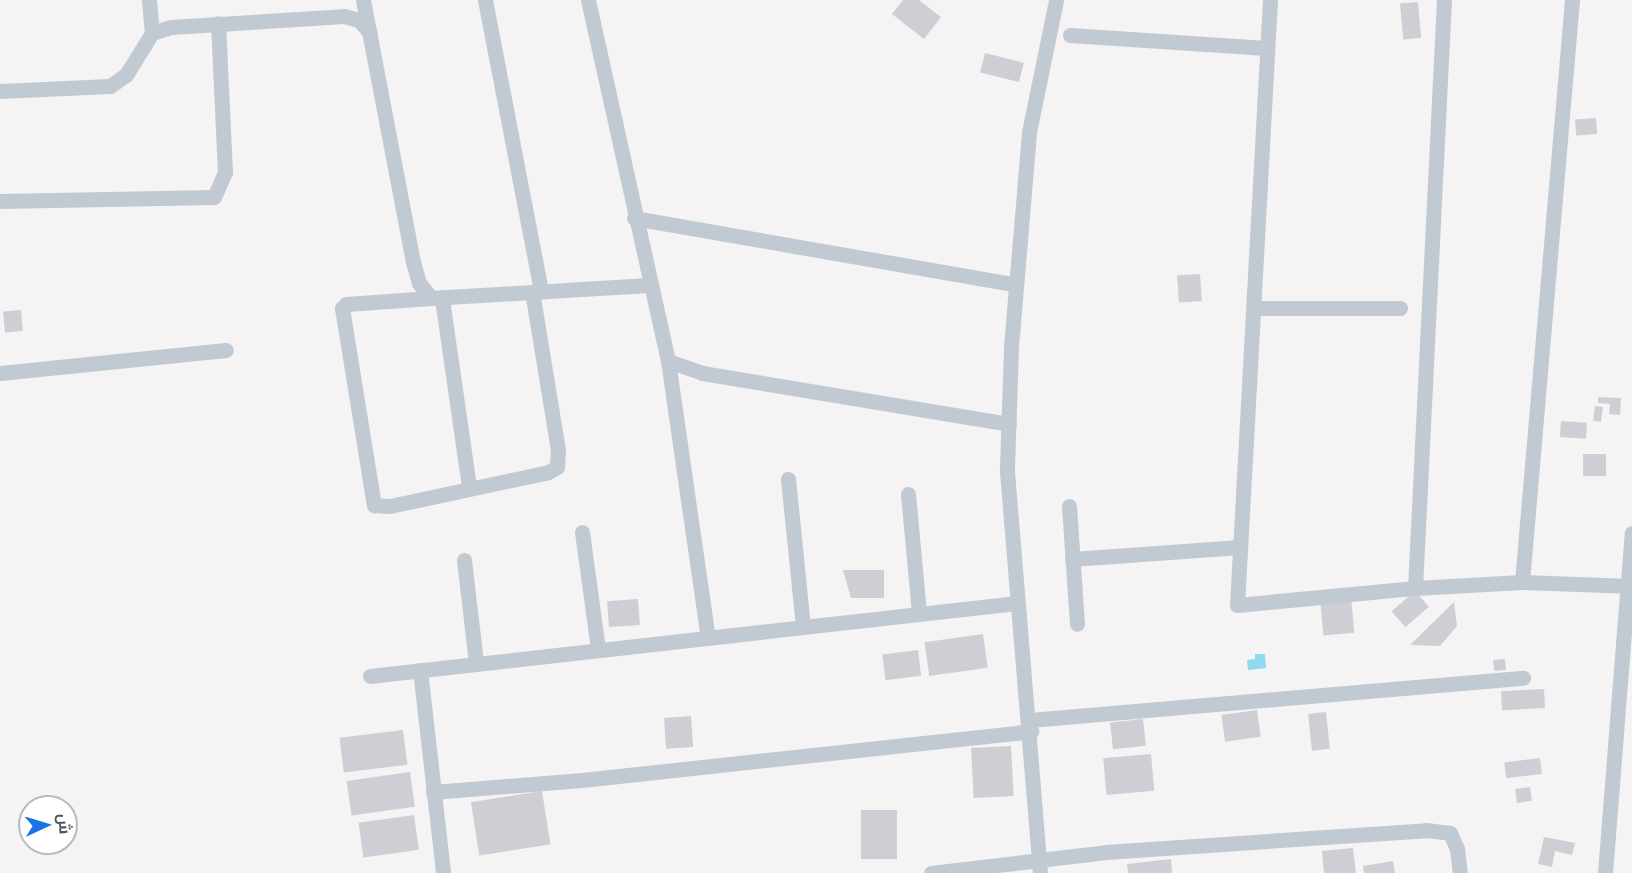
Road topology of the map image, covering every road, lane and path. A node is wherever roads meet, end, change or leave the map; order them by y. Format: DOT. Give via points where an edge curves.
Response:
graph roads {
  1 [pos="149,0"];
  2 [pos="363,0"];
  3 [pos="485,0"];
  4 [pos="588,0"];
  5 [pos="1056,0"];
  6 [pos="1270,0"];
  7 [pos="1444,0"];
  8 [pos="1572,0"];
  9 [pos="218,23"];
  10 [pos="152,33"];
  11 [pos="369,33"];
  12 [pos="1070,34"];
  13 [pos="1267,48"];
  14 [pos="0,91"];
  15 [pos="0,201"];
  16 [pos="634,218"];
  17 [pos="649,285"];
  18 [pos="1017,285"];
  19 [pos="537,291"];
  20 [pos="437,298"];
  21 [pos="1255,308"];
  22 [pos="1400,308"];
  23 [pos="226,350"];
  24 [pos="668,361"];
  25 [pos="0,374"];
  26 [pos="1009,424"];
  27 [pos="788,479"];
  28 [pos="469,487"];
  29 [pos="908,494"];
  30 [pos="1069,506"];
  31 [pos="582,532"];
  32 [pos="1632,533"];
  33 [pos="1240,547"];
  34 [pos="1072,559"];
  35 [pos="464,560"];
  36 [pos="1522,582"];
  37 [pos="1629,586"];
  38 [pos="1415,588"];
  39 [pos="1017,603"];
  40 [pos="919,613"];
  41 [pos="1077,624"];
  42 [pos="803,626"];
  43 [pos="708,637"];
  44 [pos="598,649"];
  45 [pos="476,662"];
  46 [pos="420,670"];
  47 [pos="370,676"];
  48 [pos="1523,678"];
  49 [pos="1031,725"];
  50 [pos="433,792"];
  51 [pos="1040,867"];
  52 [pos="442,873"];
  53 [pos="931,873"];
  54 [pos="1460,873"];
  55 [pos="1605,873"];
  1 -- 10 [label="street"];
  2 -- 11 [label="street"];
  3 -- 19 [label="street"];
  4 -- 16 [label="street"];
  5 -- 18 [label="street" via="1029,132"];
  6 -- 13 [label="street"];
  7 -- 38 [label="street"];
  8 -- 36 [label="street"];
  9 -- 10 [label="street"];
  9 -- 11 [label="street" via="344,16 359,20"];
  9 -- 15 [label="street" via="225,172 214,197"];
  10 -- 14 [label="street" via="126,75 110,86"];
  11 -- 20 [label="street" via="418,283"];
  12 -- 13 [label="street"];
  13 -- 21 [label="street"];
  16 -- 17 [label="street"];
  16 -- 18 [label="street"];
  17 -- 19 [label="street"];
  17 -- 24 [label="street"];
  18 -- 26 [label="street"];
  19 -- 20 [label="street"];
  19 -- 28 [label="street" via="557,467"];
  20 -- 28 [label="street"];
  20 -- 28 [label="street" via="346,304 342,308 370,494 374,505 382,507"];
  21 -- 22 [label="street"];
  21 -- 33 [label="street"];
  23 -- 25 [label="street"];
  24 -- 26 [label="street" via="702,373"];
  24 -- 43 [label="street"];
  26 -- 39 [label="street" via="1007,468"];
  27 -- 42 [label="street"];
  29 -- 40 [label="street"];
  30 -- 34 [label="street"];
  31 -- 44 [label="street"];
  32 -- 37 [label="street"];
  33 -- 34 [label="street"];
  33 -- 38 [label="street" via="1237,605"];
  34 -- 41 [label="street"];
  35 -- 45 [label="street"];
  36 -- 37 [label="street"];
  36 -- 38 [label="street"];
  37 -- 55 [label="street"];
  39 -- 40 [label="street"];
  39 -- 49 [label="street"];
  40 -- 42 [label="street"];
  42 -- 43 [label="street"];
  43 -- 44 [label="street"];
  44 -- 45 [label="street"];
  45 -- 46 [label="street"];
  46 -- 47 [label="street"];
  46 -- 50 [label="street"];
  48 -- 49 [label="street"];
  49 -- 50 [label="street" via="582,780"];
  49 -- 51 [label="street"];
  50 -- 52 [label="street"];
  51 -- 53 [label="street"];
  51 -- 54 [label="street" via="1106,852 1426,830 1450,833"];
}
